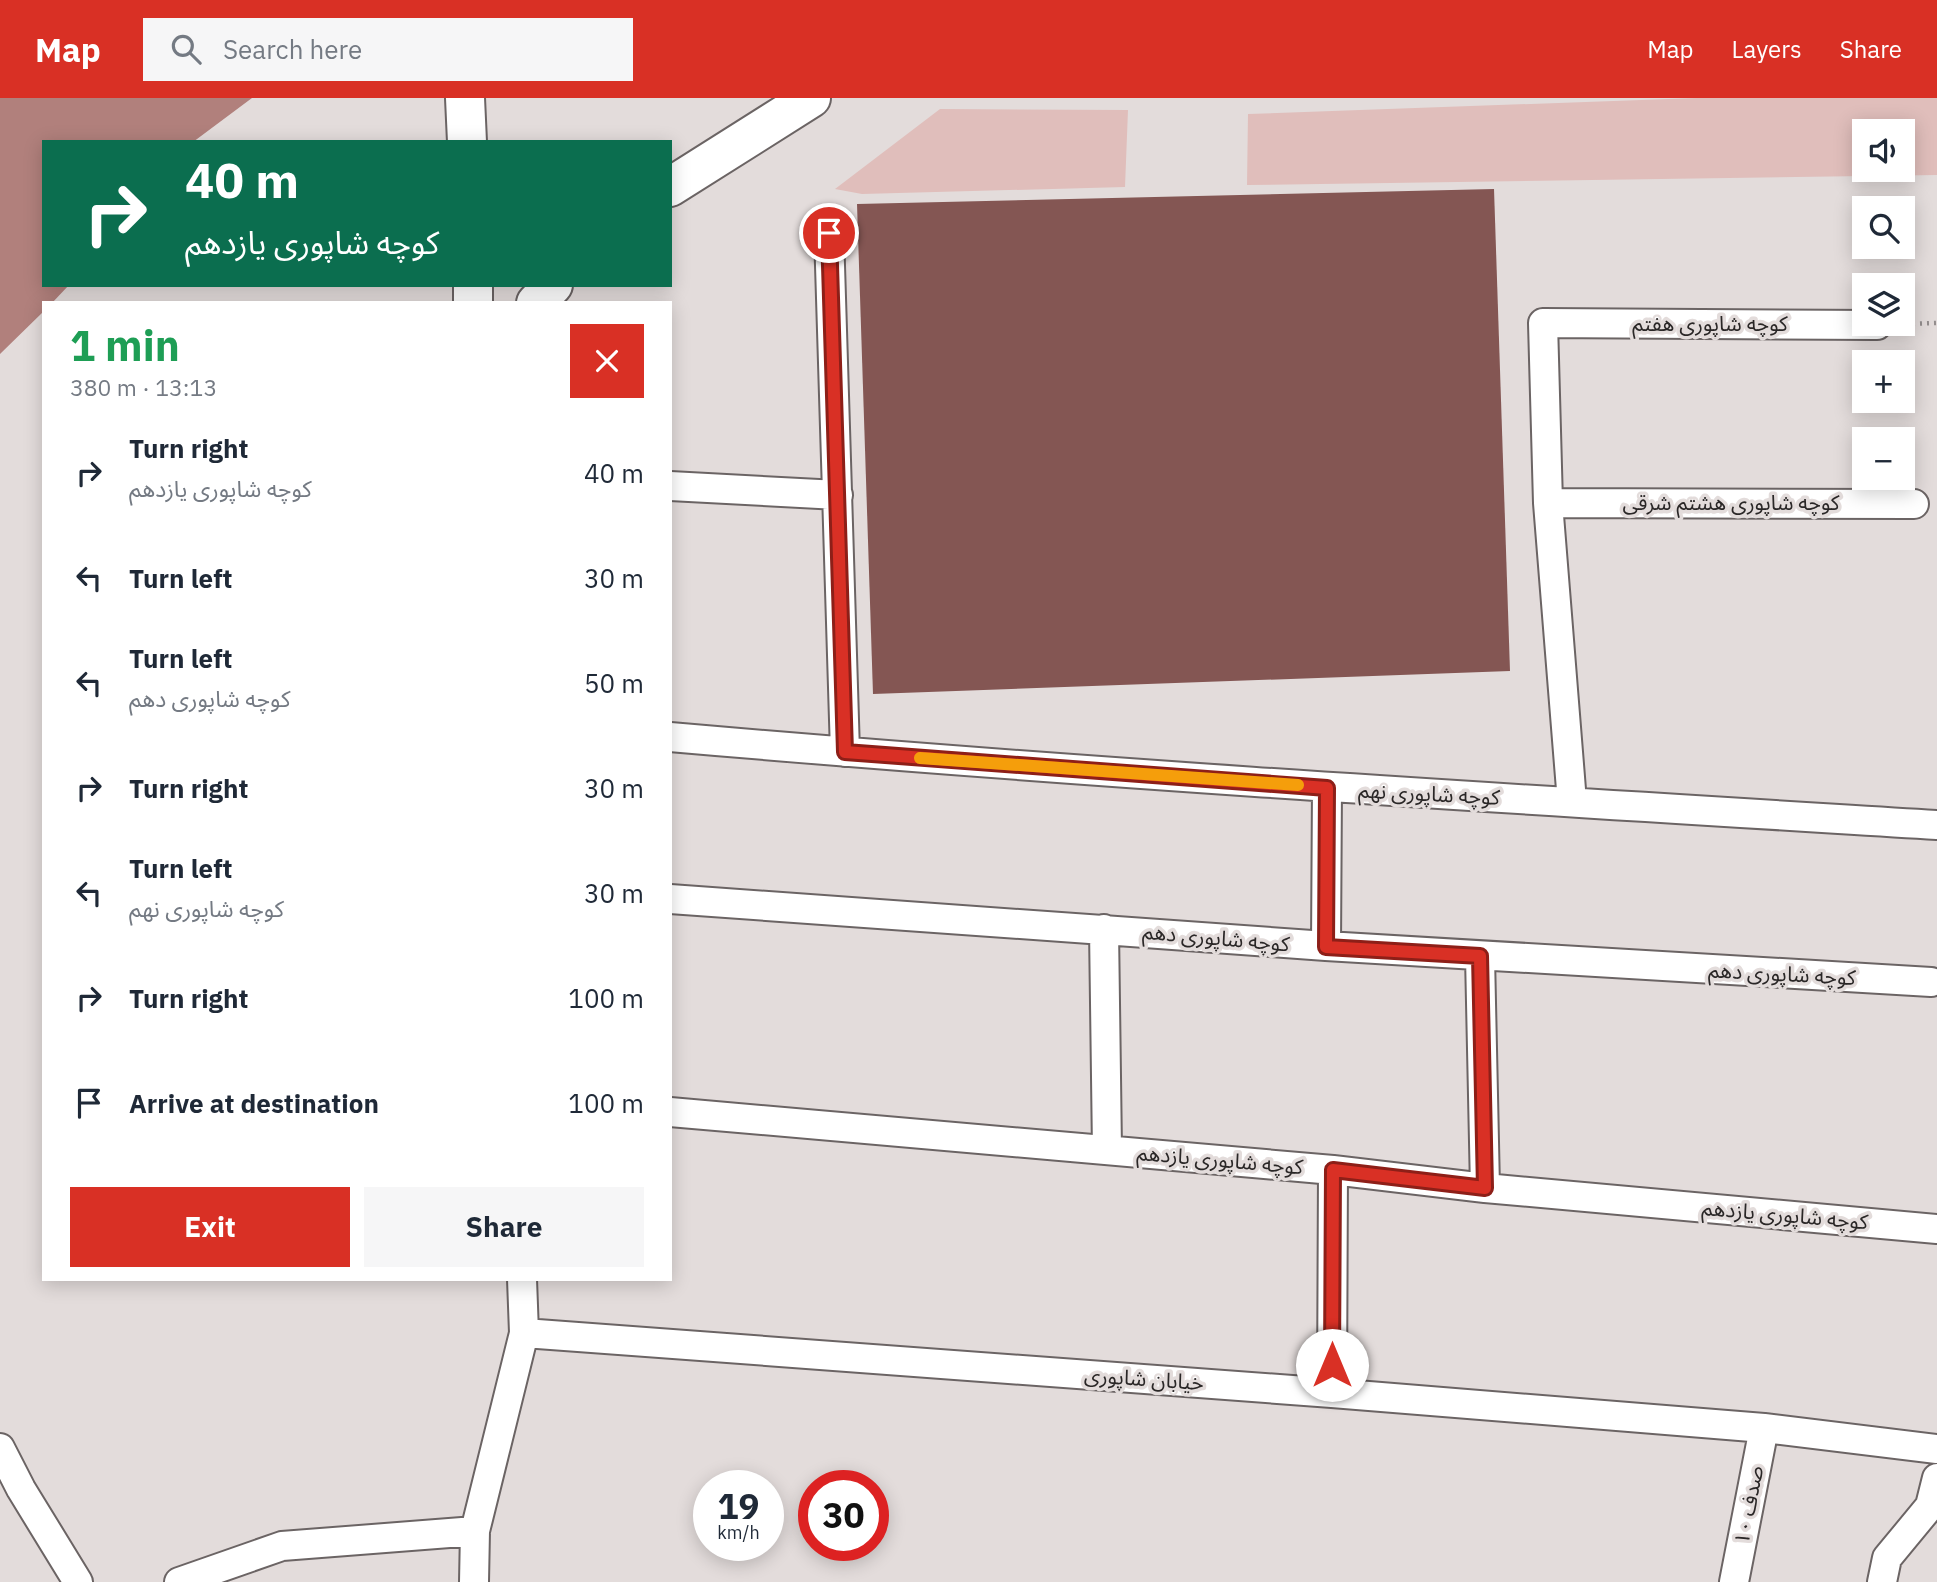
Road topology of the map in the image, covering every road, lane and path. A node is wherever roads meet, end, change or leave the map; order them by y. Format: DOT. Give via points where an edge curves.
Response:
graph roads {
  1 [pos="465,98"];
  2 [pos="811,98"];
  3 [pos="467,140"];
  4 [pos="672,186"];
  5 [pos="829,233"];
  6 [pos="551,287"];
  7 [pos="538,301"];
  8 [pos="1852,325"];
  9 [pos="672,486"];
  10 [pos="838,495"];
  11 [pos="1548,503"];
  12 [pos="1914,504"];
  13 [pos="672,737"];
  14 [pos="845,752"];
  15 [pos="1327,788"];
  16 [pos="1572,802"];
  17 [pos="1937,825"];
  18 [pos="672,899"];
  19 [pos="1104,929"];
  20 [pos="1326,947"];
  21 [pos="1480,956"];
  22 [pos="1931,982"];
  23 [pos="672,1112"];
  24 [pos="1107,1150"];
  25 [pos="1333,1170"];
  26 [pos="1485,1188"];
  27 [pos="1937,1229"];
  28 [pos="522,1281"];
  29 [pos="524,1333"];
  30 [pos="1332,1393"];
  31 [pos="1763,1428"];
  32 [pos="0,1448"];
  33 [pos="1937,1450"];
  34 [pos="1937,1478"];
  35 [pos="475,1531"];
  36 [pos="78,1582"];
  37 [pos="179,1582"];
  38 [pos="474,1582"];
  39 [pos="1734,1582"];
  40 [pos="1882,1582"];
  1 -- 3 [label="street"];
  2 -- 4 [label="street"];
  5 -- 10 [label="street"];
  6 -- 7 [label="street"];
  8 -- 11 [label="street, کوچه شاپوری هفتم" via="1543,323"];
  9 -- 10 [label="street"];
  10 -- 14 [label="street"];
  11 -- 12 [label="street, کوچه شاپوری هشتم شرقی"];
  11 -- 16 [label="street"];
  13 -- 14 [label="street, کوچه شاپوری نهم"];
  14 -- 15 [label="street, کوچه شاپوری نهم"];
  15 -- 16 [label="street, کوچه شاپوری نهم"];
  15 -- 20 [label="street"];
  16 -- 17 [label="street, کوچه شاپوری نهم"];
  18 -- 19 [label="street, کوچه شاپوری دهم"];
  19 -- 20 [label="street, کوچه شاپوری دهم"];
  19 -- 24 [label="street"];
  20 -- 21 [label="street, کوچه شاپوری دهم"];
  21 -- 22 [label="street, کوچه شاپوری دهم"];
  21 -- 26 [label="street"];
  23 -- 24 [label="street, کوچه شاپوری یازدهم"];
  24 -- 25 [label="street, کوچه شاپوری یازدهم"];
  25 -- 26 [label="street, کوچه شاپوری یازدهم"];
  25 -- 30 [label="street"];
  26 -- 27 [label="street, کوچه شاپوری یازدهم"];
  28 -- 29 [label="street"];
  29 -- 30 [label="street, خیابان شاپوری"];
  29 -- 35 [label="street"];
  30 -- 31 [label="street, خیابان شاپوری"];
  31 -- 33 [label="street, خیابان شاپوری"];
  31 -- 39 [label="street, صدف ۱۰"];
  32 -- 36 [label="street"];
  34 -- 40 [label="street" via="1930,1506 1887,1558"];
  35 -- 37 [label="street" via="282,1546"];
  35 -- 38 [label="street"];
}
